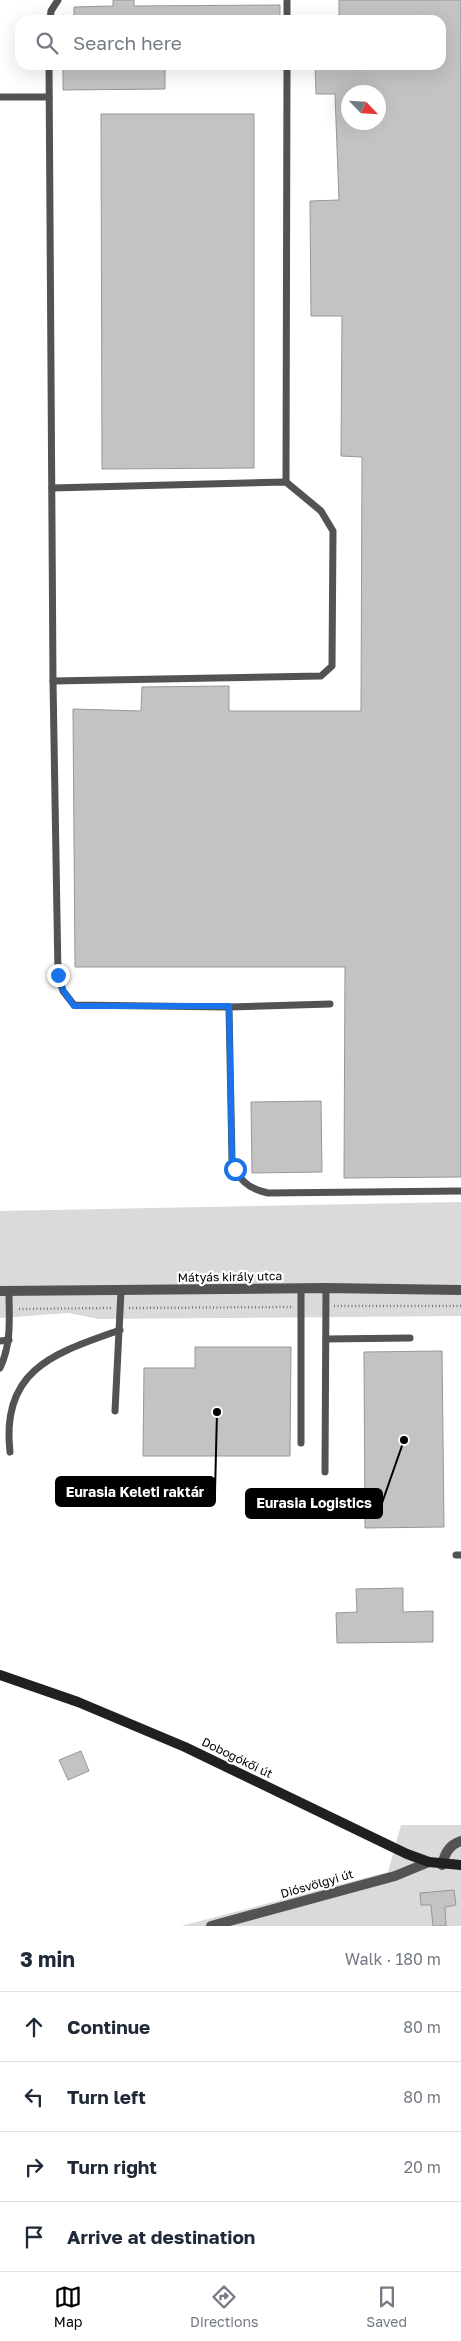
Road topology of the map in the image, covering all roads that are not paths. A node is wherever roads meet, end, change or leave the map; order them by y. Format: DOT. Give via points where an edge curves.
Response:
graph roads {
  1 [pos="58,0"];
  2 [pos="287,0"];
  3 [pos="51,15"];
  4 [pos="287,15"];
  5 [pos="49,70"];
  6 [pos="287,70"];
  7 [pos="0,97"];
  8 [pos="49,97"];
  9 [pos="286,482"];
  10 [pos="52,488"];
  11 [pos="53,681"];
  12 [pos="330,1004"];
  13 [pos="229,1006"];
  14 [pos="461,1192"];
  15 [pos="300,1288"];
  16 [pos="326,1288"];
  17 [pos="461,1290"];
  18 [pos="4,1291"];
  19 [pos="121,1291"];
  20 [pos="120,1330"];
  21 [pos="410,1338"];
  22 [pos="326,1339"];
  23 [pos="9,1340"];
  24 [pos="0,1341"];
  25 [pos="0,1368"];
  26 [pos="16,1381"];
  27 [pos="8,1394"];
  28 [pos="115,1411"];
  29 [pos="301,1443"];
  30 [pos="10,1452"];
  31 [pos="325,1472"];
  32 [pos="0,1675"];
  33 [pos="461,1841"];
  34 [pos="429,1862"];
  35 [pos="442,1865"];
  36 [pos="461,1866"];
  37 [pos="211,1926"];
  1 -- 3 [label="lane"];
  2 -- 4 [label="lane"];
  5 -- 8 [label="lane"];
  6 -- 9 [label="lane"];
  7 -- 8 [label="lane"];
  8 -- 10 [label="lane"];
  9 -- 10 [label="lane"];
  9 -- 11 [label="lane" via="321,511 333,530 332,666 321,676"];
  10 -- 11 [label="lane"];
  11 -- 13 [label="lane" via="58,975 63,990 74,1006"];
  12 -- 13 [label="lane"];
  13 -- 14 [label="lane" via="232,1160 243,1182 268,1193"];
  15 -- 16 [label="street, Mátyás király utca"];
  15 -- 19 [label="street, Mátyás király utca"];
  15 -- 29 [label="lane"];
  16 -- 17 [label="street, Mátyás király utca"];
  16 -- 22 [label="lane"];
  18 -- 19 [label="street, Mátyás király utca"];
  18 -- 23 [label="lane" via="9,1309"];
  19 -- 20 [label="lane"];
  20 -- 26 [label="lane" via="53,1354 28,1368"];
  20 -- 28 [label="lane"];
  21 -- 22 [label="lane"];
  22 -- 31 [label="lane"];
  23 -- 24 [label="lane"];
  23 -- 25 [label="lane"];
  27 -- 30 [label="lane" via="3,1428"];
  32 -- 34 [label="main road, Dobogókői út" via="78,1702 185,1747"];
  33 -- 35 [label="street" via="447,1851"];
  34 -- 35 [label="main road, Dobogókői út"];
  34 -- 37 [label="street, Diósvölgyi út" via="395,1876"];
  35 -- 36 [label="main road, Dobogókői út"];
}
